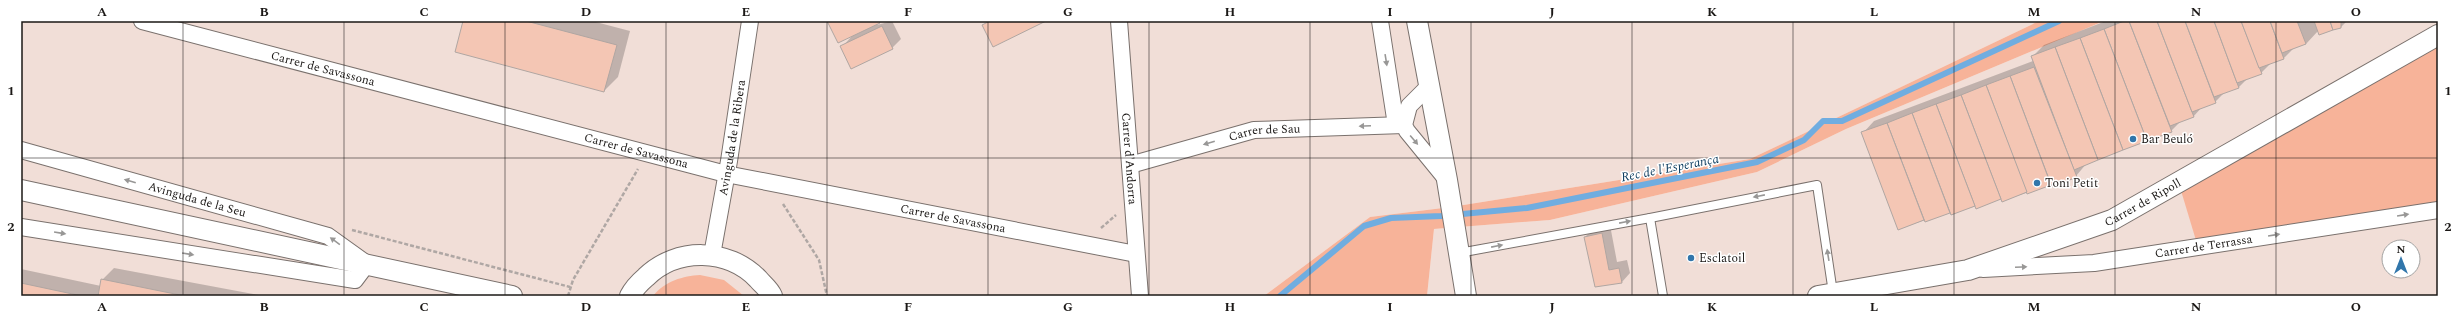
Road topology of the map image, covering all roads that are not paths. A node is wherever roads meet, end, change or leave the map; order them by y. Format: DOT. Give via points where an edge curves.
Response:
graph roads {
  1 [pos="142,21"];
  2 [pos="750,21"];
  3 [pos="1119,21"];
  4 [pos="1380,21"];
  5 [pos="1417,21"];
  6 [pos="2438,35"];
  7 [pos="1429,86"];
  8 [pos="1400,125"];
  9 [pos="21,150"];
  10 [pos="1130,165"];
  11 [pos="726,174"];
  12 [pos="1448,180"];
  13 [pos="21,190"];
  14 [pos="2438,210"];
  15 [pos="1650,218"];
  16 [pos="21,227"];
  17 [pos="1458,253"];
  18 [pos="1136,254"];
  19 [pos="712,255"];
  20 [pos="366,264"];
  21 [pos="1968,270"];
  22 [pos="1891,290"];
  23 [pos="1826,295"];
  24 [pos="512,296"];
  25 [pos="630,296"];
  26 [pos="772,296"];
  27 [pos="1140,296"];
  28 [pos="1466,296"];
  29 [pos="1663,296"];
  1 -- 11 [label="street, Carrer de Savassona"];
  2 -- 11 [label="street, Avinguda de la Ribera"];
  3 -- 10 [label="street, Carrer d'Andorra"];
  4 -- 8 [label="street, one-way"];
  5 -- 7 [label="street"];
  6 -- 21 [label="street, Carrer de Ripoll" via="2112,220"];
  7 -- 8 [label="street" via="1410,106"];
  7 -- 12 [label="street"];
  8 -- 10 [label="street, Carrer de Sau, one-way" via="1254,130"];
  8 -- 12 [label="street, one-way"];
  20 -- 9 [label="street, Avinguda de la Seu, one-way" via="328,236"];
  10 -- 18 [label="street, Carrer d'Andorra"];
  11 -- 18 [label="street, Carrer de Savassona"];
  11 -- 19 [label="street, Avinguda de la Ribera"];
  12 -- 17 [label="street"];
  13 -- 20 [label="street, Avinguda de la Seu"];
  21 -- 14 [label="street, Carrer de Terrassa, one-way" via="2094,263"];
  17 -- 15 [label="lane, one-way"];
  23 -- 15 [label="lane, one-way" via="1817,185"];
  15 -- 29 [label="lane"];
  16 -- 20 [label="street, one-way" via="355,280"];
  17 -- 28 [label="street"];
  18 -- 27 [label="street, Carrer d'Andorra"];
  19 -- 25 [label="street" via="687,255 657,266 633,289"];
  19 -- 26 [label="street" via="748,269"];
  20 -- 24 [label="street, Avinguda de la Seu"];
  21 -- 22 [label="street, Carrer de Ripoll"];
  22 -- 23 [label="street, Carrer de Ripoll"];
}
